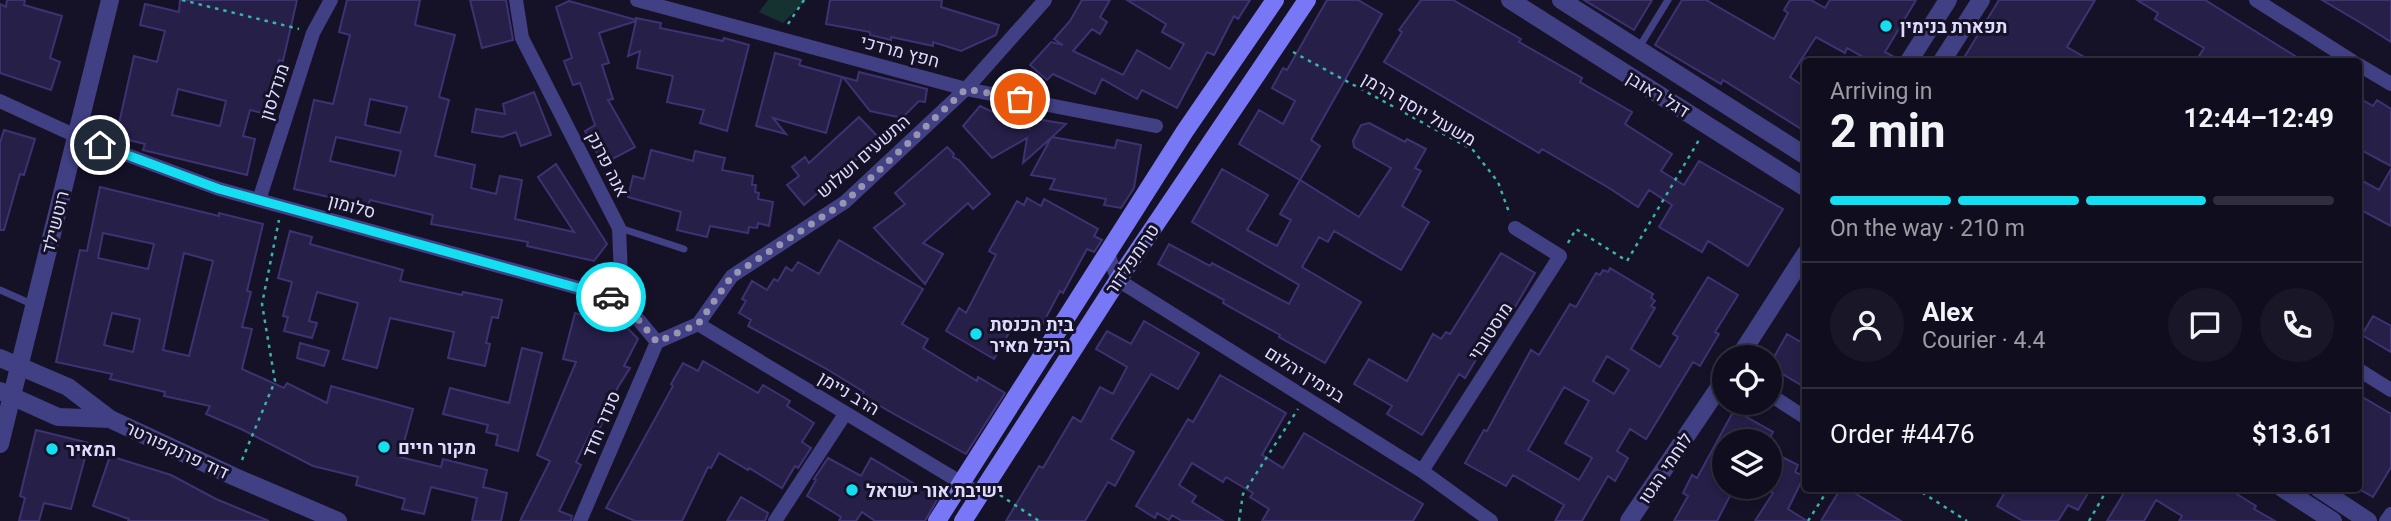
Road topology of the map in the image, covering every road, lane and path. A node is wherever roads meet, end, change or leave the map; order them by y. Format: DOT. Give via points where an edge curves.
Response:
graph roads {
  1 [pos="110,0"];
  2 [pos="182,0"];
  3 [pos="331,0"];
  4 [pos="516,0"];
  5 [pos="637,0"];
  6 [pos="804,0"];
  7 [pos="1045,0"];
  8 [pos="1275,0"];
  9 [pos="1307,0"];
  10 [pos="1510,0"];
  11 [pos="1561,0"];
  12 [pos="1668,0"];
  13 [pos="1948,0"];
  14 [pos="1981,0"];
  15 [pos="2256,0"];
  16 [pos="313,33"];
  17 [pos="778,38"];
  18 [pos="1277,44"];
  19 [pos="1638,50"];
  20 [pos="1911,58"];
  21 [pos="1944,58"];
  22 [pos="2343,58"];
  23 [pos="2362,67"];
  24 [pos="2391,84"];
  25 [pos="966,89"];
  26 [pos="0,101"];
  27 [pos="1707,125"];
  28 [pos="1156,126"];
  29 [pos="76,136"];
  30 [pos="1802,153"];
  31 [pos="1802,185"];
  32 [pos="259,200"];
  33 [pos="281,207"];
  34 [pos="619,228"];
  35 [pos="1515,228"];
  36 [pos="1576,229"];
  37 [pos="684,249"];
  38 [pos="1108,254"];
  39 [pos="1802,259"];
  40 [pos="1118,280"];
  41 [pos="0,290"];
  42 [pos="622,300"];
  43 [pos="34,305"];
  44 [pos="698,324"];
  45 [pos="657,342"];
  46 [pos="1747,345"];
  47 [pos="0,358"];
  48 [pos="19,366"];
  49 [pos="2362,372"];
  50 [pos="2391,390"];
  51 [pos="6,394"];
  52 [pos="1306,398"];
  53 [pos="1712,398"];
  54 [pos="1782,402"];
  55 [pos="845,414"];
  56 [pos="1802,415"];
  57 [pos="110,419"];
  58 [pos="0,444"];
  59 [pos="1422,471"];
  60 [pos="235,477"];
  61 [pos="961,483"];
  62 [pos="983,490"];
  63 [pos="1826,492"];
  64 [pos="1922,492"];
  65 [pos="2106,492"];
  66 [pos="2288,492"];
  67 [pos="2324,492"];
  68 [pos="2391,514"];
  69 [pos="338,521"];
  70 [pos="580,521"];
  71 [pos="775,521"];
  72 [pos="936,521"];
  73 [pos="963,521"];
  74 [pos="1039,521"];
  75 [pos="1239,521"];
  76 [pos="1491,521"];
  77 [pos="1629,521"];
  78 [pos="1808,521"];
  79 [pos="1967,521"];
  80 [pos="2089,521"];
  81 [pos="2333,521"];
  82 [pos="2368,521"];
  83 [pos="2386,521"];
  1 -- 29 [label="street, רוטשילד"];
  2 -- 16 [label="path"];
  3 -- 16 [label="street, מנדלסון"];
  4 -- 34 [label="street, אנה פרנק" via="522,38"];
  5 -- 17 [label="street, חפץ מרדכי"];
  6 -- 17 [label="path"];
  7 -- 25 [label="street, התשעים ושלוש"];
  8 -- 38 [label="main road, טרומפלדור"];
  9 -- 18 [label="main road, טרומפלדור"];
  10 -- 27 [label="street, דגל ראובן"];
  11 -- 19 [label="street, דגל ראובן"];
  12 -- 19 [label="lane"];
  13 -- 20 [label="street"];
  14 -- 21 [label="street"];
  15 -- 22 [label="street"];
  16 -- 32 [label="street, מנדלסון"];
  17 -- 25 [label="street, חפץ מרדכי"];
  18 -- 35 [label="path, משעול יוסף הרמן" via="1473,150 1498,182"];
  18 -- 40 [label="main road, טרומפלדור"];
  19 -- 30 [label="street, דגל ראובן"];
  23 -- 24 [label="street"];
  25 -- 28 [label="street, חפץ מרדכי"];
  25 -- 44 [label="street, התשעים ושלוש" via="845,202 732,276"];
  26 -- 29 [label="street, סלומון"];
  27 -- 31 [label="street, דגל ראובן"];
  27 -- 36 [label="path" via="1627,261"];
  29 -- 32 [label="street, סלומון"];
  29 -- 43 [label="street, רוטשילד"];
  32 -- 33 [label="street, סלומון"];
  33 -- 42 [label="street, סלומון"];
  33 -- 60 [label="path" via="262,304 275,381"];
  34 -- 37 [label="lane"];
  34 -- 42 [label="street, אנה פרנק"];
  35 -- 59 [label="street, מוסטובוי" via="1560,256"];
  38 -- 40 [label="street"];
  38 -- 61 [label="main road, טרומפלדור"];
  39 -- 46 [label="street"];
  40 -- 52 [label="street, בנימין יהלום"];
  40 -- 62 [label="main road, טרומפלדור"];
  41 -- 43 [label="lane"];
  42 -- 45 [label="street"];
  43 -- 48 [label="street, רוטשילד"];
  44 -- 45 [label="street"];
  44 -- 55 [label="street, הרב ניימן"];
  45 -- 70 [label="street, סנדר חדד"];
  47 -- 48 [label="street"];
  48 -- 51 [label="street, רוטשילד"];
  48 -- 57 [label="street" via="68,387"];
  49 -- 50 [label="street"];
  51 -- 57 [label="street, דוד פרנקפורטר" via="58,417"];
  51 -- 58 [label="street, רוטשילד"];
  52 -- 59 [label="street, בנימין יהלום"];
  52 -- 75 [label="path" via="1243,494"];
  53 -- 77 [label="street, לוחמי הגטו"];
  54 -- 56 [label="street"];
  55 -- 61 [label="street, הרב ניימן"];
  55 -- 71 [label="street"];
  57 -- 60 [label="street, דוד פרנקפורטר"];
  59 -- 76 [label="street, בנימין יהלום"];
  60 -- 69 [label="street, דוד פרנקפורטר"];
  61 -- 62 [label="street, הרב ניימן"];
  61 -- 72 [label="main road, טרומפלדור"];
  62 -- 73 [label="main road, טרומפלדור"];
  62 -- 74 [label="path"];
  63 -- 78 [label="path"];
  64 -- 79 [label="path"];
  65 -- 80 [label="path"];
  66 -- 81 [label="street"];
  67 -- 82 [label="street"];
  68 -- 83 [label="street"];
}
